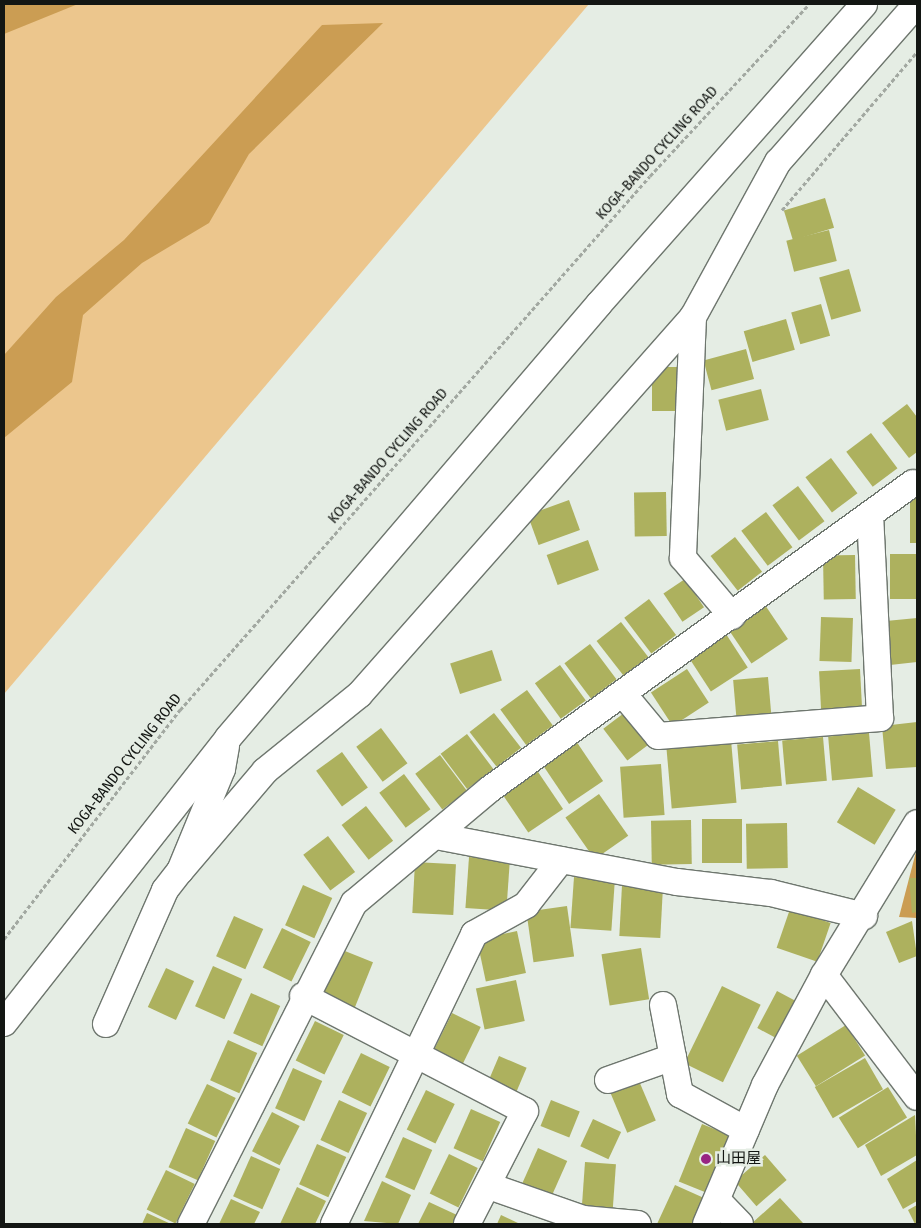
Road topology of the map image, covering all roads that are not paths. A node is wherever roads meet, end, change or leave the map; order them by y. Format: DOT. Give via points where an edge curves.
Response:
graph roads {
  1 [pos="864,4"];
  2 [pos="917,4"];
  3 [pos="693,317"];
  4 [pos="913,483"];
  5 [pos="870,517"];
  6 [pos="732,616"];
  7 [pos="624,695"];
  8 [pos="228,738"];
  9 [pos="917,823"];
  10 [pos="436,836"];
  11 [pos="561,860"];
  12 [pos="180,871"];
  13 [pos="864,916"];
  14 [pos="824,975"];
  15 [pos="303,996"];
  16 [pos="662,1005"];
  17 [pos="4,1023"];
  18 [pos="106,1024"];
  19 [pos="415,1050"];
  20 [pos="673,1057"];
  21 [pos="608,1080"];
  22 [pos="917,1097"];
  23 [pos="746,1130"];
  24 [pos="489,1186"];
  25 [pos="717,1200"];
  26 [pos="191,1224"];
  27 [pos="334,1224"];
  28 [pos="467,1224"];
  29 [pos="638,1224"];
  30 [pos="706,1224"];
  31 [pos="740,1224"];
  1 -- 8 [label="street" via="599,304"];
  2 -- 3 [label="street" via="778,162"];
  3 -- 6 [label="street" via="682,558"];
  3 -- 12 [label="street" via="359,695 265,771"];
  4 -- 5 [label="street"];
  5 -- 6 [label="street"];
  5 -- 7 [label="street" via="880,718 658,736"];
  6 -- 7 [label="street"];
  7 -- 10 [label="street" via="490,789"];
  8 -- 12 [label="street" via="222,769"];
  8 -- 17 [label="street"];
  9 -- 13 [label="street"];
  10 -- 11 [label="street"];
  10 -- 15 [label="street" via="354,903"];
  11 -- 13 [label="street" via="677,882 771,893"];
  11 -- 19 [label="street" via="526,904 474,934"];
  12 -- 18 [label="street" via="165,890"];
  13 -- 14 [label="street"];
  14 -- 22 [label="street"];
  14 -- 23 [label="street"];
  15 -- 19 [label="street"];
  15 -- 26 [label="street"];
  16 -- 20 [label="street"];
  19 -- 24 [label="street" via="525,1111"];
  19 -- 27 [label="street"];
  20 -- 21 [label="street"];
  20 -- 23 [label="street" via="680,1094"];
  23 -- 25 [label="street"];
  24 -- 28 [label="street"];
  24 -- 29 [label="street" via="584,1219"];
  25 -- 30 [label="street"];
  25 -- 31 [label="street"];
}
